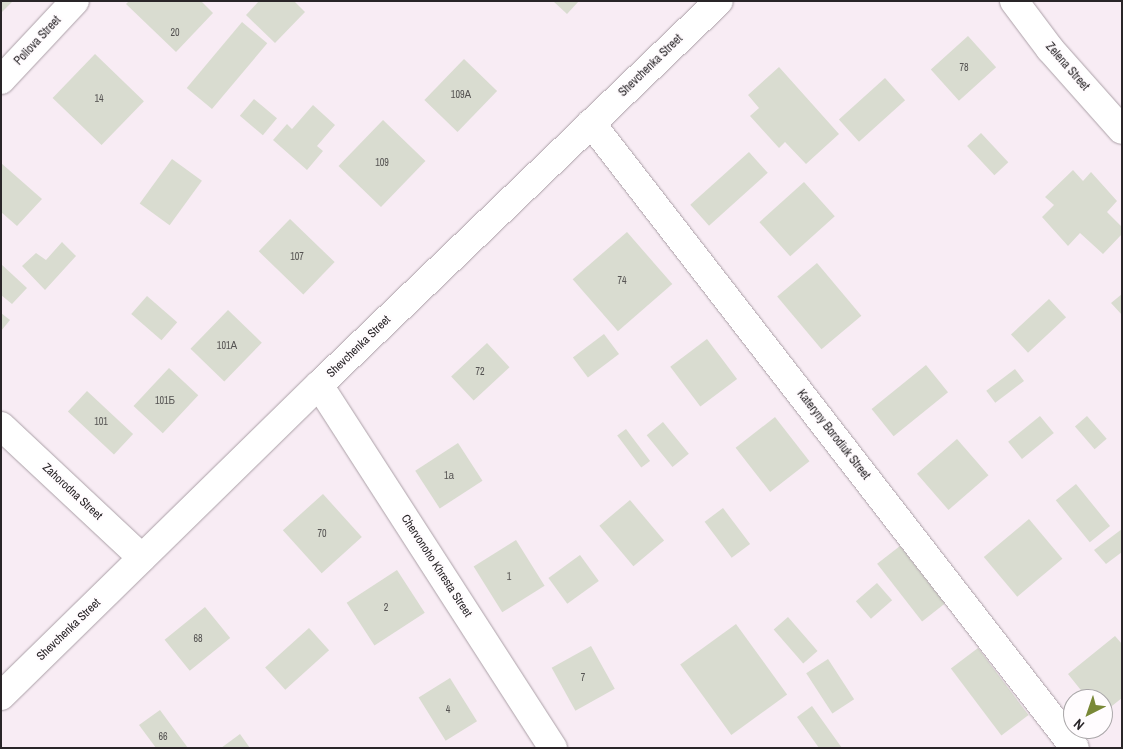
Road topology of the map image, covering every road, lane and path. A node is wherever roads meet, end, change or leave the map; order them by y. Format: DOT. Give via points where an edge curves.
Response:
graph roads {
  1 [pos="75,1"];
  2 [pos="719,1"];
  3 [pos="1014,1"];
  4 [pos="1,80"];
  5 [pos="591,123"];
  6 [pos="1122,130"];
  7 [pos="319,385"];
  8 [pos="1,426"];
  9 [pos="142,558"];
  10 [pos="1,696"];
  11 [pos="553,748"];
  12 [pos="1075,748"];
  1 -- 4 [label="street, Poliova Street"];
  2 -- 5 [label="street, Shevchenka Street"];
  3 -- 6 [label="street, Zelena Street" via="1050,49"];
  5 -- 7 [label="street, Shevchenka Street"];
  5 -- 12 [label="street, Kateryny Borodiuk Street"];
  7 -- 9 [label="street, Shevchenka Street"];
  7 -- 11 [label="street, Chervonoho Khresta Street"];
  8 -- 9 [label="street, Zahorodna Street"];
  9 -- 10 [label="street, Shevchenka Street"];
}
